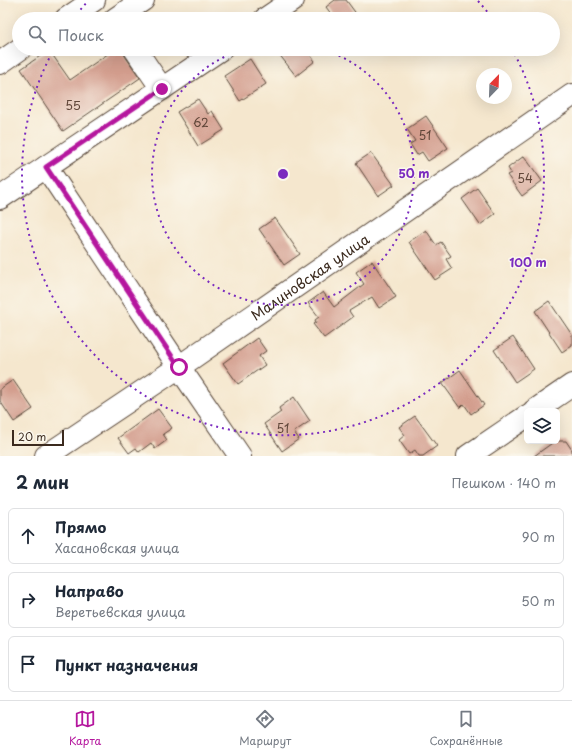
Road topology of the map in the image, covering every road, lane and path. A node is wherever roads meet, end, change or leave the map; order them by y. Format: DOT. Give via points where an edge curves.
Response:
graph roads {
  1 [pos="94,0"];
  2 [pos="144,0"];
  3 [pos="293,0"];
  4 [pos="76,12"];
  5 [pos="126,12"];
  6 [pos="275,12"];
  7 [pos="12,55"];
  8 [pos="140,56"];
  9 [pos="211,56"];
  10 [pos="0,63"];
  11 [pos="162,89"];
  12 [pos="572,95"];
  13 [pos="46,167"];
  14 [pos="0,198"];
  15 [pos="179,367"];
  16 [pos="572,385"];
  17 [pos="538,408"];
  18 [pos="524,418"];
  19 [pos="46,456"];
  20 [pos="240,456"];
  21 [pos="468,456"];
  1 -- 4 [label="street"];
  2 -- 5 [label="street"];
  3 -- 6 [label="street"];
  7 -- 10 [label="street"];
  8 -- 11 [label="street"];
  9 -- 11 [label="street"];
  11 -- 13 [label="street"];
  12 -- 15 [label="street, Малиновская улица"];
  13 -- 14 [label="street"];
  13 -- 15 [label="street"];
  15 -- 19 [label="street, Малиновская улица"];
  15 -- 20 [label="street"];
  16 -- 17 [label="street"];
  18 -- 21 [label="street"];
}
